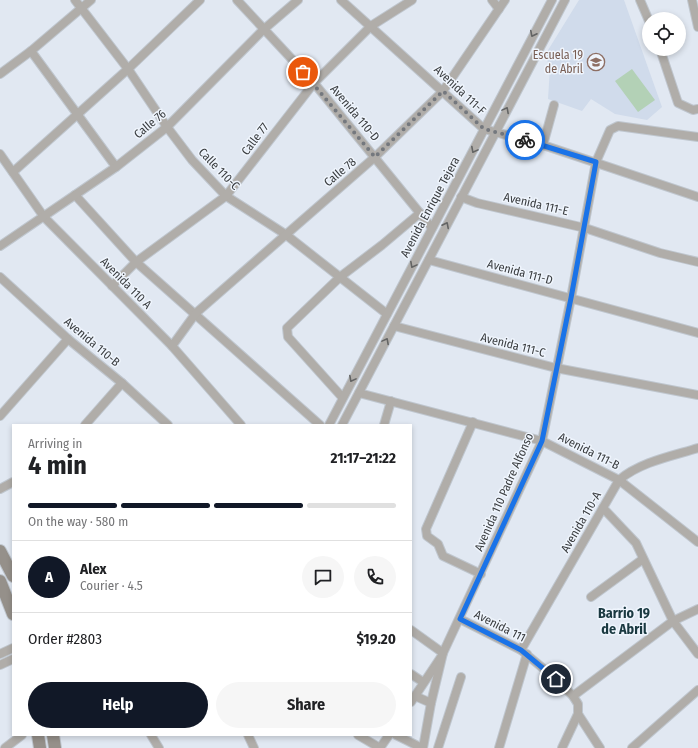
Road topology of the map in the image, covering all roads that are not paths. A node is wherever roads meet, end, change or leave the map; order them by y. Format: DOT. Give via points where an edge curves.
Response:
graph roads {
  1 [pos="75,0"];
  2 [pos="91,0"];
  3 [pos="200,0"];
  4 [pos="237,0"];
  5 [pos="298,0"];
  6 [pos="341,0"];
  7 [pos="412,0"];
  8 [pos="492,0"];
  9 [pos="505,0"];
  10 [pos="552,0"];
  11 [pos="565,0"];
  12 [pos="640,0"];
  13 [pos="692,0"];
  14 [pos="80,8"];
  15 [pos="499,9"];
  16 [pos="645,12"];
  17 [pos="371,26"];
  18 [pos="698,27"];
  19 [pos="263,30"];
  20 [pos="31,51"];
  21 [pos="662,56"];
  22 [pos="128,69"];
  23 [pos="0,74"];
  24 [pos="314,82"];
  25 [pos="443,91"];
  26 [pos="554,106"];
  27 [pos="698,110"];
  28 [pos="77,113"];
  29 [pos="167,127"];
  30 [pos="484,129"];
  31 [pos="495,132"];
  32 [pos="698,137"];
  33 [pos="543,145"];
  34 [pos="0,154"];
  35 [pos="375,157"];
  36 [pos="596,162"];
  37 [pos="116,167"];
  38 [pos="13,172"];
  39 [pos="75,195"];
  40 [pos="226,196"];
  41 [pos="461,197"];
  42 [pos="698,197"];
  43 [pos="420,213"];
  44 [pos="44,217"];
  45 [pos="432,228"];
  46 [pos="585,228"];
  47 [pos="285,234"];
  48 [pos="0,246"];
  49 [pos="429,260"];
  50 [pos="136,262"];
  51 [pos="698,262"];
  52 [pos="0,277"];
  53 [pos="340,277"];
  54 [pos="112,286"];
  55 [pos="571,298"];
  56 [pos="196,314"];
  57 [pos="387,314"];
  58 [pos="394,326"];
  59 [pos="698,333"];
  60 [pos="68,339"];
  61 [pos="172,346"];
  62 [pos="556,368"];
  63 [pos="122,383"];
  64 [pos="359,393"];
  65 [pos="698,395"];
  66 [pos="342,398"];
  67 [pos="391,401"];
  68 [pos="0,416"];
  69 [pos="473,422"];
  70 [pos="86,424"];
  71 [pos="167,424"];
  72 [pos="240,424"];
  73 [pos="319,424"];
  74 [pos="329,424"];
  75 [pos="343,424"];
  76 [pos="384,424"];
  77 [pos="542,441"];
  78 [pos="698,448"];
  79 [pos="619,480"];
  80 [pos="12,483"];
  81 [pos="0,489"];
  82 [pos="603,508"];
  83 [pos="698,542"];
  84 [pos="0,551"];
  85 [pos="643,559"];
  86 [pos="12,574"];
  87 [pos="481,574"];
  88 [pos="0,581"];
  89 [pos="591,597"];
  90 [pos="698,609"];
  91 [pos="12,611"];
  92 [pos="460,619"];
  93 [pos="673,621"];
  94 [pos="412,631"];
  95 [pos="12,648"];
  96 [pos="524,652"];
  97 [pos="443,653"];
  98 [pos="0,654"];
  99 [pos="698,654"];
  100 [pos="12,659"];
  101 [pos="0,665"];
  102 [pos="412,675"];
  103 [pos="461,677"];
  104 [pos="423,682"];
  105 [pos="698,690"];
  106 [pos="573,696"];
  107 [pos="413,699"];
  108 [pos="430,703"];
  109 [pos="578,714"];
  110 [pos="21,736"];
  111 [pos="38,736"];
  112 [pos="53,736"];
  113 [pos="152,736"];
  114 [pos="248,736"];
  115 [pos="360,736"];
  116 [pos="388,736"];
  117 [pos="398,736"];
  118 [pos="5,748"];
  119 [pos="40,748"];
  120 [pos="54,748"];
  121 [pos="159,748"];
  122 [pos="254,748"];
  123 [pos="380,748"];
  124 [pos="422,748"];
  125 [pos="438,748"];
  126 [pos="499,748"];
  127 [pos="562,748"];
  128 [pos="600,748"];
  129 [pos="632,748"];
  1 -- 14 [label="street, Calle 110-C"];
  2 -- 14 [label="street"];
  3 -- 22 [label="street"];
  4 -- 19 [label="street, Avenida 110-D"];
  5 -- 19 [label="street, Calle 76"];
  6 -- 17 [label="street, Avenida 111-F"];
  7 -- 17 [label="street, Calle 77"];
  8 -- 15 [label="street"];
  9 -- 15 [label="street, Calle 78"];
  10 -- 30 [label="street, Avenida Enrique Tejera, one-way"];
  31 -- 11 [label="street, Avenida Enrique Tejera, one-way"];
  12 -- 16 [label="street"];
  13 -- 18 [label="street"];
  14 -- 20 [label="street"];
  14 -- 22 [label="street, Calle 110-C"];
  15 -- 25 [label="street, Calle 78"];
  17 -- 24 [label="street, Calle 77"];
  17 -- 25 [label="street, Avenida 111-F"];
  19 -- 24 [label="street, Avenida 110-D"];
  19 -- 29 [label="street, Calle 76"];
  20 -- 23 [label="street"];
  20 -- 28 [label="street"];
  21 -- 27 [label="street" via="678,103"];
  22 -- 28 [label="street"];
  22 -- 29 [label="street, Calle 110-C"];
  24 -- 35 [label="street, Avenida 110-D"];
  24 -- 40 [label="street, Calle 77"];
  25 -- 30 [label="street, Avenida 111-F"];
  25 -- 35 [label="street, Calle 78"];
  26 -- 33 [label="street"];
  28 -- 37 [label="street"];
  28 -- 38 [label="street"];
  29 -- 37 [label="street, Calle 76"];
  29 -- 40 [label="street, Calle 110-C" via="192,160"];
  30 -- 31 [label="street, Avenida 111-F"];
  30 -- 45 [label="street, Avenida Enrique Tejera, one-way"];
  31 -- 33 [label="street, Avenida 111-F"];
  31 -- 41 [label="street, Avenida Enrique Tejera"];
  32 -- 36 [label="street, Avenida 110 Padre Alfonso" via="618,126 610,130"];
  33 -- 36 [label="street, Avenida 111-F"];
  34 -- 38 [label="street, Avenida 110 A"];
  35 -- 43 [label="street, Avenida 110-D"];
  35 -- 47 [label="street, Calle 78"];
  36 -- 42 [label="street, Avenida 111-F"];
  36 -- 46 [label="street, Avenida 110 Padre Alfonso"];
  37 -- 39 [label="street, Calle 76"];
  38 -- 44 [label="street, Avenida 110 A"];
  39 -- 44 [label="street, Calle 76"];
  39 -- 50 [label="street"];
  40 -- 47 [label="street, Calle 110-C"];
  40 -- 50 [label="street, Calle 77"];
  41 -- 46 [label="street, Avenida 111-E"];
  49 -- 41 [label="street, Avenida Enrique Tejera, one-way"];
  43 -- 45 [label="street, Avenida 110-D"];
  43 -- 53 [label="street"];
  44 -- 48 [label="street, Calle 76"];
  44 -- 54 [label="street, Avenida 110 A"];
  45 -- 57 [label="street, Avenida Enrique Tejera, one-way"];
  46 -- 51 [label="street, Avenida 111-E" via="660,253"];
  46 -- 55 [label="street, Avenida 110 Padre Alfonso"];
  47 -- 53 [label="street, Calle 110-C"];
  47 -- 56 [label="street, Calle 78"];
  49 -- 55 [label="street, Avenida 111-D"];
  49 -- 58 [label="street, Avenida Enrique Tejera"];
  50 -- 54 [label="street, Calle 77"];
  50 -- 56 [label="street"];
  52 -- 60 [label="street, Avenida 110-B"];
  53 -- 57 [label="street, Calle 110-C"];
  53 -- 66 [label="street" via="290,324 286,333"];
  54 -- 61 [label="street, Avenida 110 A"];
  55 -- 59 [label="street, Avenida 111-D"];
  55 -- 62 [label="street, Avenida 110 Padre Alfonso"];
  56 -- 61 [label="street, Calle 78"];
  56 -- 73 [label="street"];
  57 -- 66 [label="street, Avenida Enrique Tejera, one-way"];
  58 -- 62 [label="street, Avenida 111-C"];
  64 -- 58 [label="street, Avenida Enrique Tejera, one-way"];
  60 -- 63 [label="street, Avenida 110-B"];
  60 -- 68 [label="street"];
  61 -- 72 [label="street, Avenida 110 A"];
  62 -- 65 [label="street, Avenida 111-C"];
  62 -- 77 [label="street, Avenida 110 Padre Alfonso"];
  63 -- 70 [label="street"];
  63 -- 71 [label="street, Avenida 110-B"];
  64 -- 67 [label="street, Avenida 111-B"];
  64 -- 75 [label="street, Avenida Enrique Tejera"];
  66 -- 74 [label="street, Avenida Enrique Tejera"];
  67 -- 69 [label="street, Avenida 111-B"];
  67 -- 76 [label="street"];
  69 -- 77 [label="street, Avenida 111-B"];
  69 -- 87 [label="street" via="426,529 428,536 438,544 444,556"];
  77 -- 79 [label="street, Avenida 111-B"];
  77 -- 87 [label="street, Avenida 110 Padre Alfonso"];
  78 -- 79 [label="street" via="659,460"];
  79 -- 82 [label="street, Avenida 110-A"];
  79 -- 83 [label="street, Avenida 111-B"];
  80 -- 81 [label="street"];
  82 -- 85 [label="street" via="634,540"];
  82 -- 96 [label="street, Avenida 110-A"];
  84 -- 86 [label="main road"];
  85 -- 89 [label="street"];
  85 -- 93 [label="street"];
  87 -- 92 [label="street, Avenida 110 Padre Alfonso"];
  88 -- 91 [label="main road"];
  90 -- 93 [label="street"];
  92 -- 96 [label="street, Avenida 111"];
  92 -- 97 [label="street, Avenida 110 Padre Alfonso"];
  93 -- 99 [label="street"];
  93 -- 106 [label="street"];
  94 -- 97 [label="street"];
  95 -- 98 [label="street"];
  96 -- 106 [label="street, Avenida 111"];
  96 -- 126 [label="street, Avenida 110-A"];
  97 -- 104 [label="street"];
  97 -- 108 [label="street, Avenida 110 Padre Alfonso"];
  100 -- 101 [label="street"];
  102 -- 104 [label="street"];
  103 -- 125 [label="street"];
  104 -- 107 [label="street"];
  105 -- 129 [label="street"];
  106 -- 109 [label="street, Avenida 111" via="578,704"];
  107 -- 108 [label="street"];
  108 -- 124 [label="street, Avenida 110 Padre Alfonso"];
  109 -- 127 [label="street"];
  109 -- 128 [label="street, Avenida 111"];
  110 -- 118 [label="street"];
  111 -- 119 [label="main road"];
  112 -- 120 [label="main road"];
  113 -- 121 [label="street"];
  114 -- 122 [label="street"];
  115 -- 123 [label="street"];
  116 -- 123 [label="street"];
  117 -- 124 [label="street"];
}
